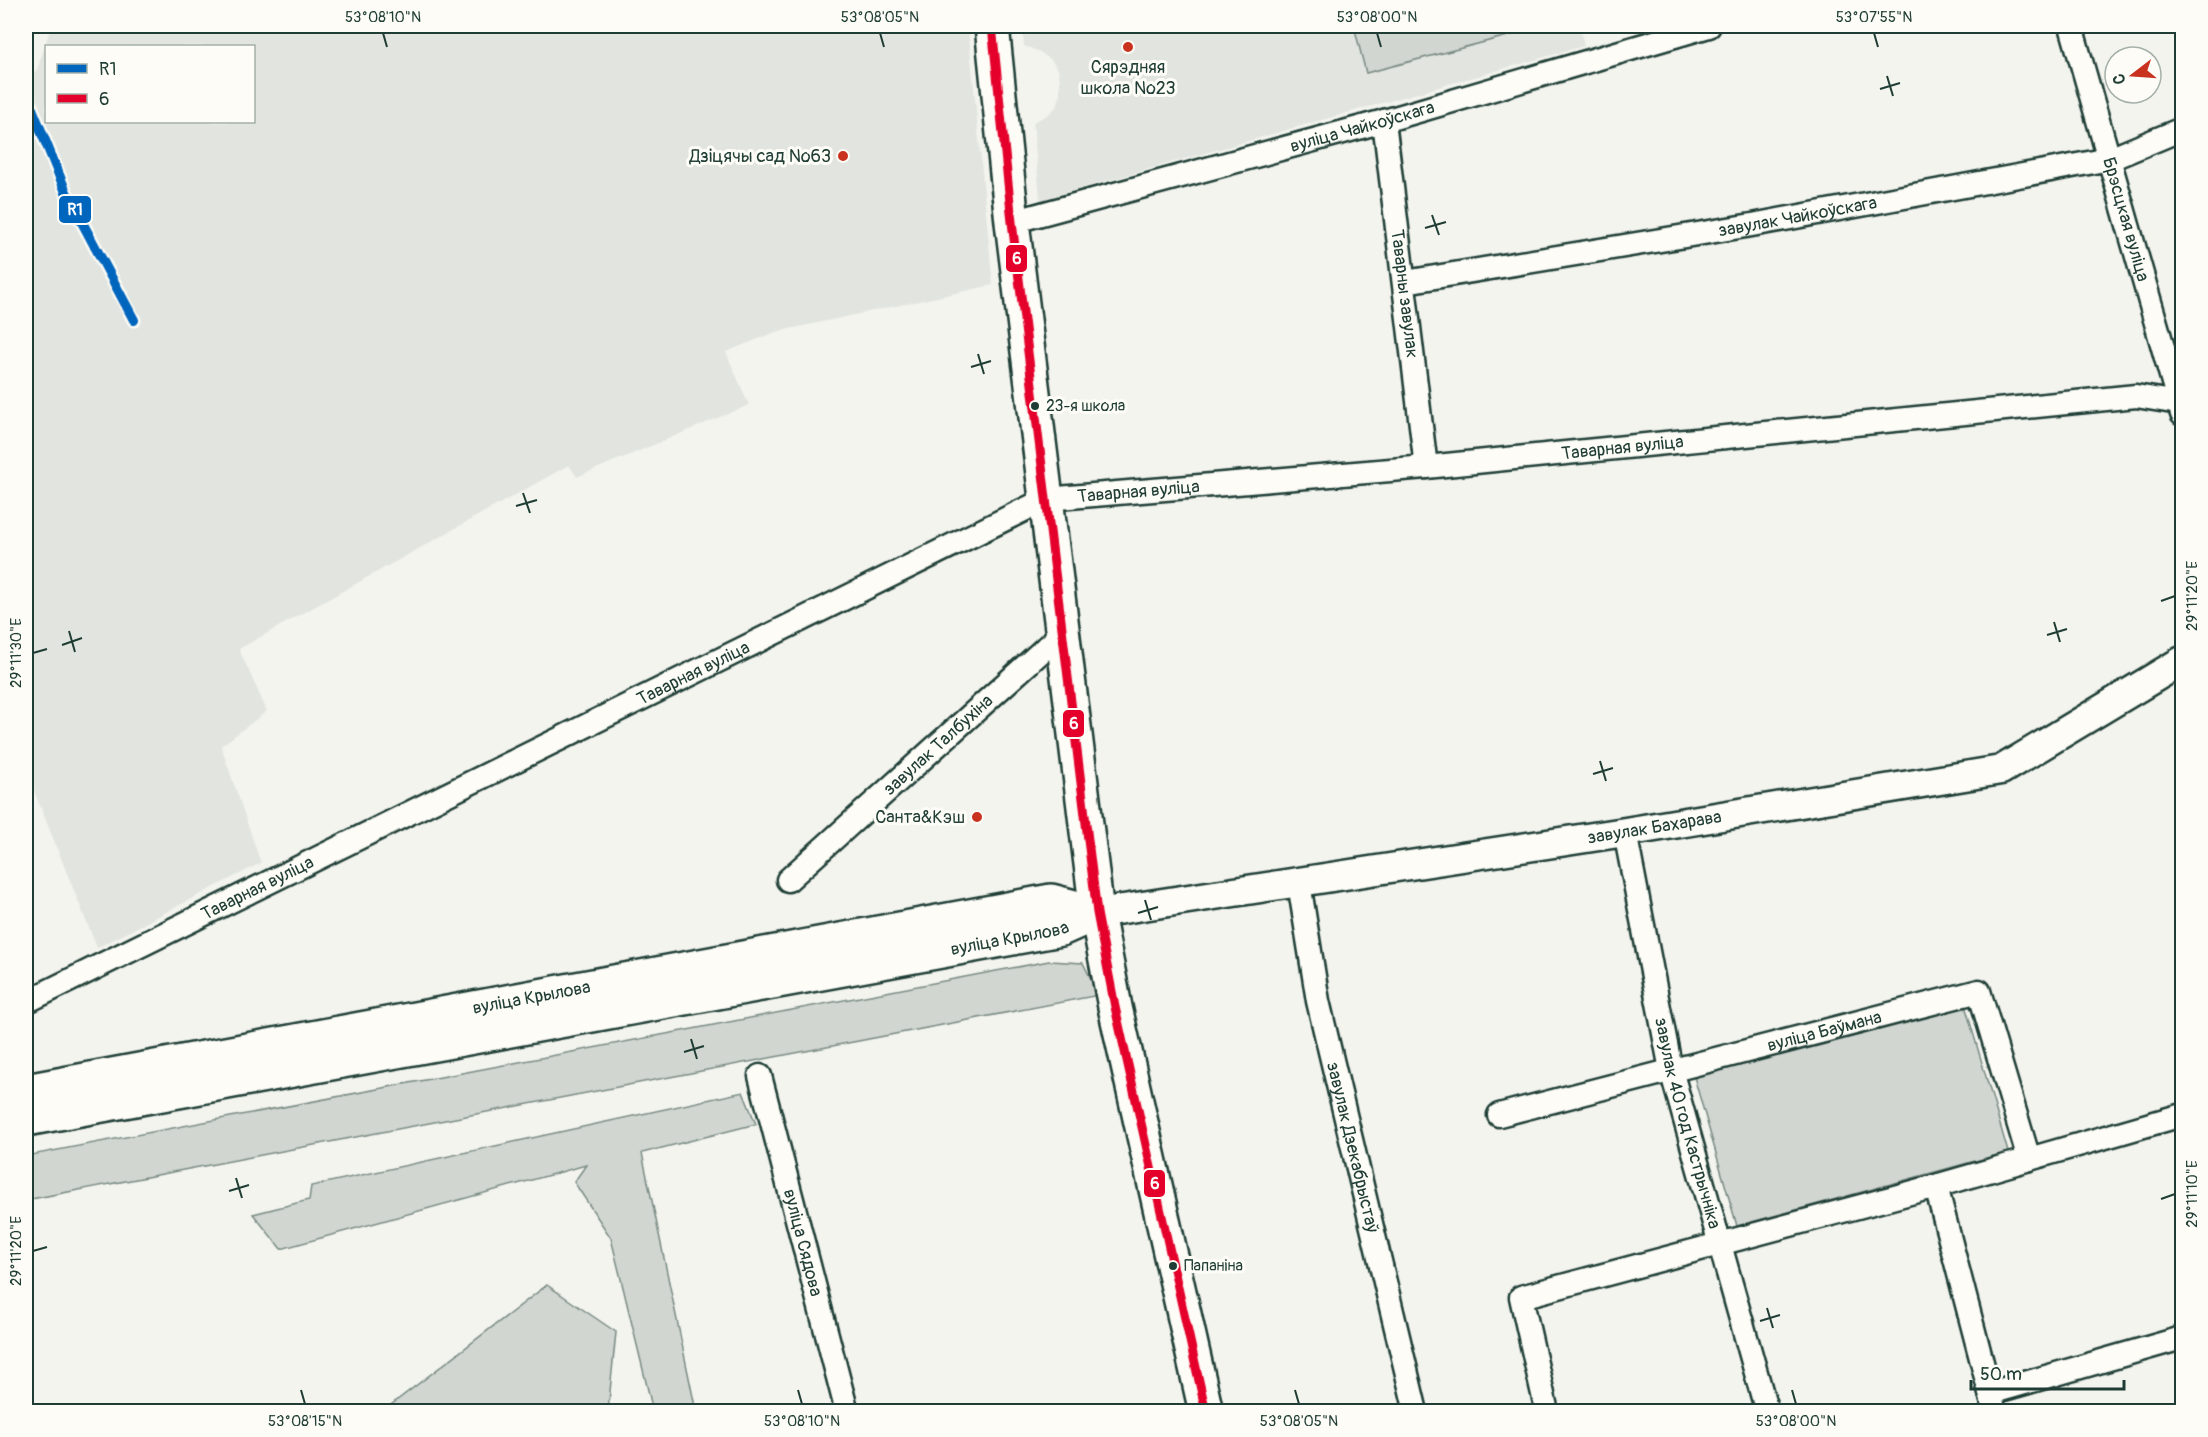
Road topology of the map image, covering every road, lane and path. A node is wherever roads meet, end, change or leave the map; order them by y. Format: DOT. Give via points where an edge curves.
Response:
graph roads {
  1 [pos="992,26"];
  2 [pos="1709,26"];
  3 [pos="2071,26"];
  4 [pos="1384,121"];
  5 [pos="2182,129"];
  6 [pos="2110,159"];
  7 [pos="1012,222"];
  8 [pos="1405,282"];
  9 [pos="2181,406"];
  10 [pos="1426,467"];
  11 [pos="1046,499"];
  12 [pos="1063,632"];
  13 [pos="2182,661"];
  14 [pos="1625,832"];
  15 [pos="788,880"];
  16 [pos="1299,883"];
  17 [pos="1097,913"];
  18 [pos="26,1002"];
  19 [pos="1671,1070"];
  20 [pos="760,1076"];
  21 [pos="26,1091"];
  22 [pos="1499,1115"];
  23 [pos="2182,1115"];
  24 [pos="26,1119"];
  25 [pos="2029,1159"];
  26 [pos="1936,1186"];
  27 [pos="1720,1244"];
  28 [pos="2182,1338"];
  29 [pos="1993,1402"];
  30 [pos="848,1412"];
  31 [pos="1206,1412"];
  32 [pos="1416,1412"];
  33 [pos="1547,1412"];
  34 [pos="1767,1412"];
  1 -- 7 [label="main road"];
  2 -- 4 [label="street, вуліца Чайкоўскага"];
  3 -- 6 [label="street, Брэсцкая вуліца"];
  4 -- 7 [label="street, вуліца Чайкоўскага"];
  4 -- 8 [label="street, Таварны завулак"];
  5 -- 6 [label="street, завулак Чайкоўскага"];
  6 -- 8 [label="street, завулак Чайкоўскага" via="1752,225"];
  6 -- 9 [label="street, Брэсцкая вуліца"];
  7 -- 11 [label="main road"];
  8 -- 10 [label="street, Таварны завулак"];
  9 -- 10 [label="street, Таварная вуліца" via="2136,396"];
  10 -- 11 [label="street, Таварная вуліца"];
  11 -- 12 [label="main road"];
  11 -- 18 [label="street, Таварная вуліца"];
  12 -- 15 [label="street, завулак Талбухіна"];
  12 -- 17 [label="main road"];
  13 -- 14 [label="street, завулак Бахарава" via="2001,770"];
  14 -- 16 [label="street, завулак Бахарава"];
  14 -- 19 [label="street, завулак 40 год Кастрычніка"];
  16 -- 17 [label="street, завулак Бахарава"];
  16 -- 32 [label="street, завулак Дзекабрыстаў" via="1318,1001"];
  17 -- 21 [label="main road, вуліца Крылова" via="1051,901"];
  17 -- 24 [label="main road, вуліца Крылова" via="1061,929"];
  17 -- 31 [label="main road"];
  19 -- 22 [label="street, вуліца Баўмана"];
  19 -- 25 [label="street, вуліца Баўмана" via="1979,991"];
  19 -- 27 [label="street, завулак 40 год Кастрычніка"];
  20 -- 30 [label="street, вуліца Сядова"];
  23 -- 25 [label="street"];
  25 -- 26 [label="street"];
  26 -- 27 [label="street"];
  26 -- 29 [label="street"];
  27 -- 33 [label="street" via="1521,1297"];
  27 -- 34 [label="street, завулак 40 год Кастрычніка"];
  28 -- 29 [label="street"];
}
